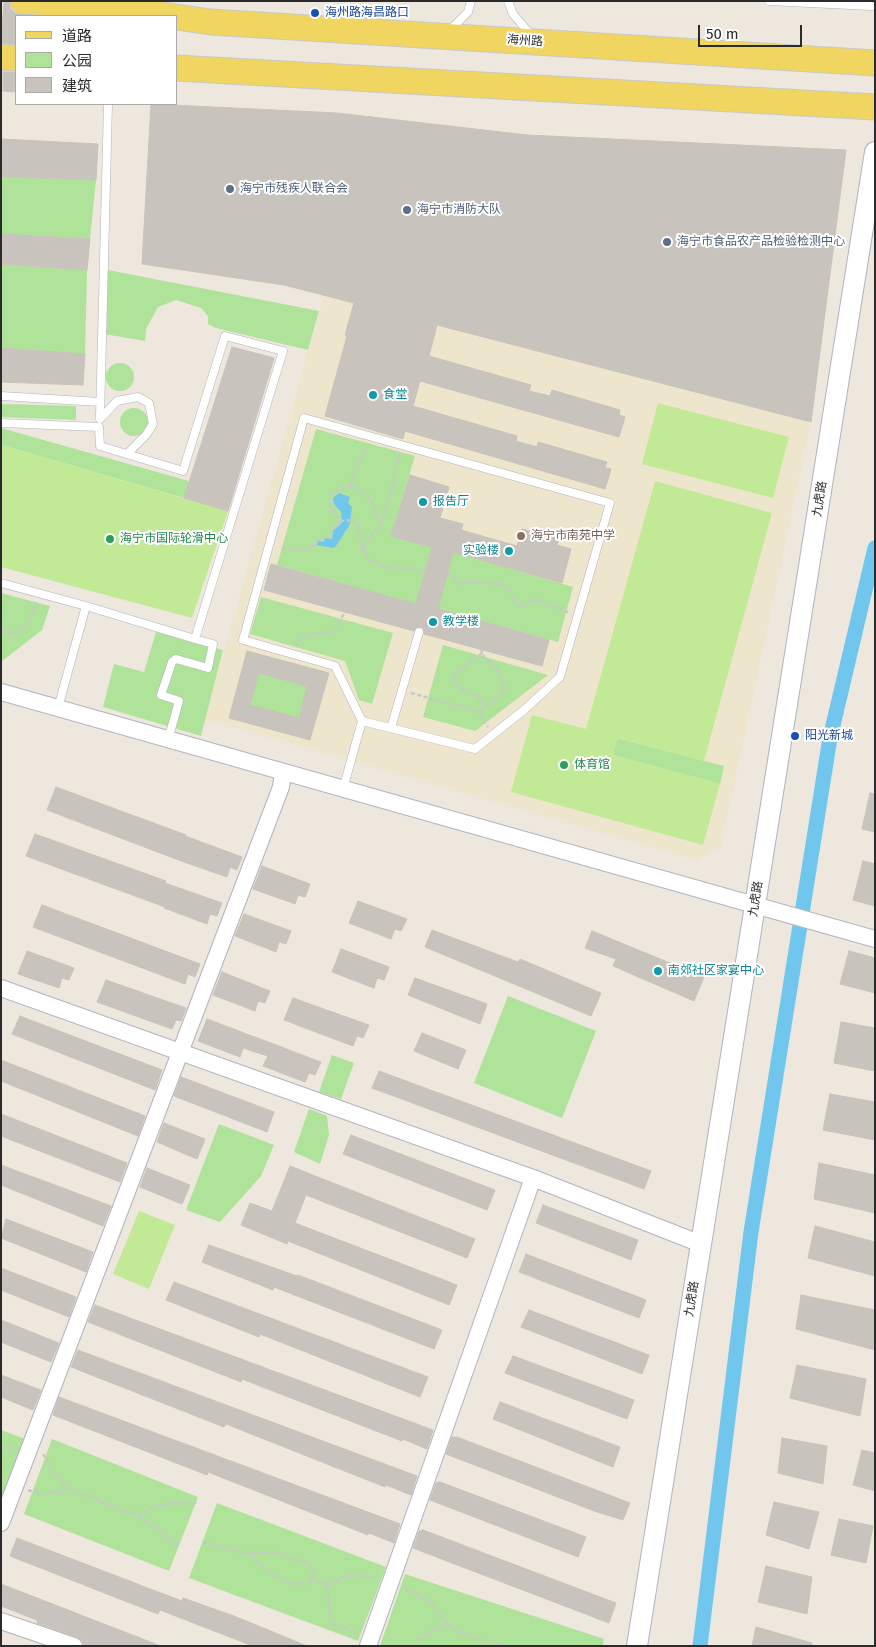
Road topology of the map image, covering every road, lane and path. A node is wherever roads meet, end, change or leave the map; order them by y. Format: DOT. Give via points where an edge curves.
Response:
graph roads {
  1 [pos="23,1"];
  2 [pos="471,1"];
  3 [pos="508,1"];
  4 [pos="769,1"];
  5 [pos="871,6"];
  6 [pos="163,15"];
  7 [pos="178,17"];
  8 [pos="443,36"];
  9 [pos="538,42"];
  10 [pos="1,58"];
  11 [pos="15,58"];
  12 [pos="875,63"];
  13 [pos="178,68"];
  14 [pos="108,105"];
  15 [pos="875,107"];
  16 [pos="875,152"];
  17 [pos="1,396"];
  18 [pos="100,402"];
  19 [pos="100,417"];
  20 [pos="1,423"];
  21 [pos="99,427"];
  22 [pos="367,442"];
  23 [pos="403,445"];
  24 [pos="127,454"];
  25 [pos="350,486"];
  26 [pos="341,521"];
  27 [pos="380,525"];
  28 [pos="282,547"];
  29 [pos="362,547"];
  30 [pos="425,570"];
  31 [pos="448,573"];
  32 [pos="1,583"];
  33 [pos="40,594"];
  34 [pos="86,606"];
  35 [pos="345,612"];
  36 [pos="576,615"];
  37 [pos="1,622"];
  38 [pos="419,632"];
  39 [pos="195,639"];
  40 [pos="481,649"];
  41 [pos="293,654"];
  42 [pos="482,654"];
  43 [pos="402,691"];
  44 [pos="1,692"];
  45 [pos="484,706"];
  46 [pos="58,708"];
  47 [pos="480,712"];
  48 [pos="362,721"];
  49 [pos="391,728"];
  50 [pos="494,734"];
  51 [pos="168,740"];
  52 [pos="283,772"];
  53 [pos="343,789"];
  54 [pos="763,909"];
  55 [pos="875,939"];
  56 [pos="1,988"];
  57 [pos="180,1052"];
  58 [pos="533,1178"];
  59 [pos="701,1244"];
  60 [pos="31,1444"];
  61 [pos="1,1451"];
  62 [pos="15,1486"];
  63 [pos="71,1490"];
  64 [pos="196,1503"];
  65 [pos="138,1516"];
  66 [pos="1,1523"];
  67 [pos="203,1542"];
  68 [pos="179,1546"];
  69 [pos="251,1553"];
  70 [pos="312,1578"];
  71 [pos="396,1584"];
  72 [pos="328,1585"];
  73 [pos="1,1621"];
  74 [pos="447,1625"];
  75 [pos="370,1641"];
  76 [pos="74,1646"];
  77 [pos="414,1646"];
  78 [pos="507,1646"];
  79 [pos="637,1646"];
  1 -- 6 [label="main road"];
  2 -- 8 [label="lane" via="468,12"];
  3 -- 9 [label="lane" via="513,14"];
  4 -- 5 [label="lane"];
  7 -- 8 [label="main road, 海州路"];
  8 -- 9 [label="main road, 海州路"];
  9 -- 12 [label="main road, 海州路"];
  10 -- 11 [label="main road"];
  13 -- 15 [label="main road"];
  14 -- 18 [label="lane"];
  16 -- 54 [label="street, 九虎路"];
  17 -- 18 [label="lane"];
  18 -- 19 [label="lane"];
  19 -- 21 [label="lane"];
  19 -- 24 [label="lane" via="117,401 127,398 138,397 149,403 152,424"];
  20 -- 21 [label="lane"];
  21 -- 24 [label="lane" via="100,446"];
  22 -- 25 [label="path"];
  23 -- 27 [label="path" via="394,474 395,482"];
  23 -- 36 [label="lane" via="610,503"];
  23 -- 41 [label="lane" via="304,418 243,640"];
  24 -- 39 [label="lane" via="183,471 224,336 283,351"];
  25 -- 26 [label="path" via="331,494 329,503"];
  25 -- 27 [label="path" via="361,490 371,500"];
  26 -- 28 [label="path" via="330,537 316,540 315,546 293,550"];
  26 -- 29 [label="path" via="357,522"];
  27 -- 29 [label="path"];
  29 -- 30 [label="path" via="369,560 386,567"];
  31 -- 36 [label="path" via="461,584 470,581 501,584 518,606 533,599"];
  32 -- 33 [label="lane"];
  33 -- 34 [label="lane"];
  33 -- 37 [label="path" via="23,628 8,635"];
  34 -- 39 [label="lane"];
  34 -- 46 [label="lane"];
  35 -- 41 [label="path" via="333,632 304,638"];
  36 -- 50 [label="lane" via="560,677"];
  38 -- 43 [label="lane"];
  39 -- 51 [label="lane" via="213,644 208,668 176,659 172,662 161,695 179,701"];
  40 -- 42 [label="path"];
  41 -- 48 [label="lane" via="335,666"];
  42 -- 45 [label="path" via="487,663 497,668 504,687 502,693"];
  42 -- 45 [label="path" via="454,676 454,681 460,688 478,696"];
  43 -- 47 [label="path"];
  43 -- 49 [label="lane"];
  44 -- 46 [label="street"];
  45 -- 47 [label="path"];
  46 -- 51 [label="street"];
  47 -- 50 [label="path"];
  48 -- 49 [label="lane"];
  48 -- 53 [label="lane"];
  49 -- 50 [label="lane" via="476,749"];
  51 -- 52 [label="street"];
  52 -- 53 [label="street"];
  52 -- 57 [label="street" via="281,788"];
  53 -- 54 [label="street"];
  54 -- 55 [label="street"];
  54 -- 59 [label="street, 九虎路"];
  56 -- 57 [label="street"];
  57 -- 58 [label="street"];
  57 -- 60 [label="street"];
  58 -- 59 [label="street"];
  58 -- 71 [label="street"];
  59 -- 79 [label="street, 九虎路"];
  60 -- 61 [label="path"];
  60 -- 62 [label="street"];
  60 -- 63 [label="path"];
  62 -- 63 [label="path" via="40,1494"];
  62 -- 66 [label="street"];
  63 -- 65 [label="path"];
  64 -- 65 [label="path" via="153,1507"];
  65 -- 68 [label="path"];
  67 -- 69 [label="path"];
  69 -- 70 [label="path" via="276,1552 309,1564 314,1573"];
  69 -- 70 [label="path" via="274,1576 292,1584 310,1583"];
  70 -- 72 [label="path"];
  71 -- 72 [label="path" via="353,1575"];
  71 -- 74 [label="path" via="430,1601"];
  71 -- 75 [label="street"];
  72 -- 75 [label="path" via="330,1619 334,1625"];
  73 -- 76 [label="street"];
  74 -- 77 [label="path" via="430,1631"];
  74 -- 78 [label="path" via="471,1637"];
}
